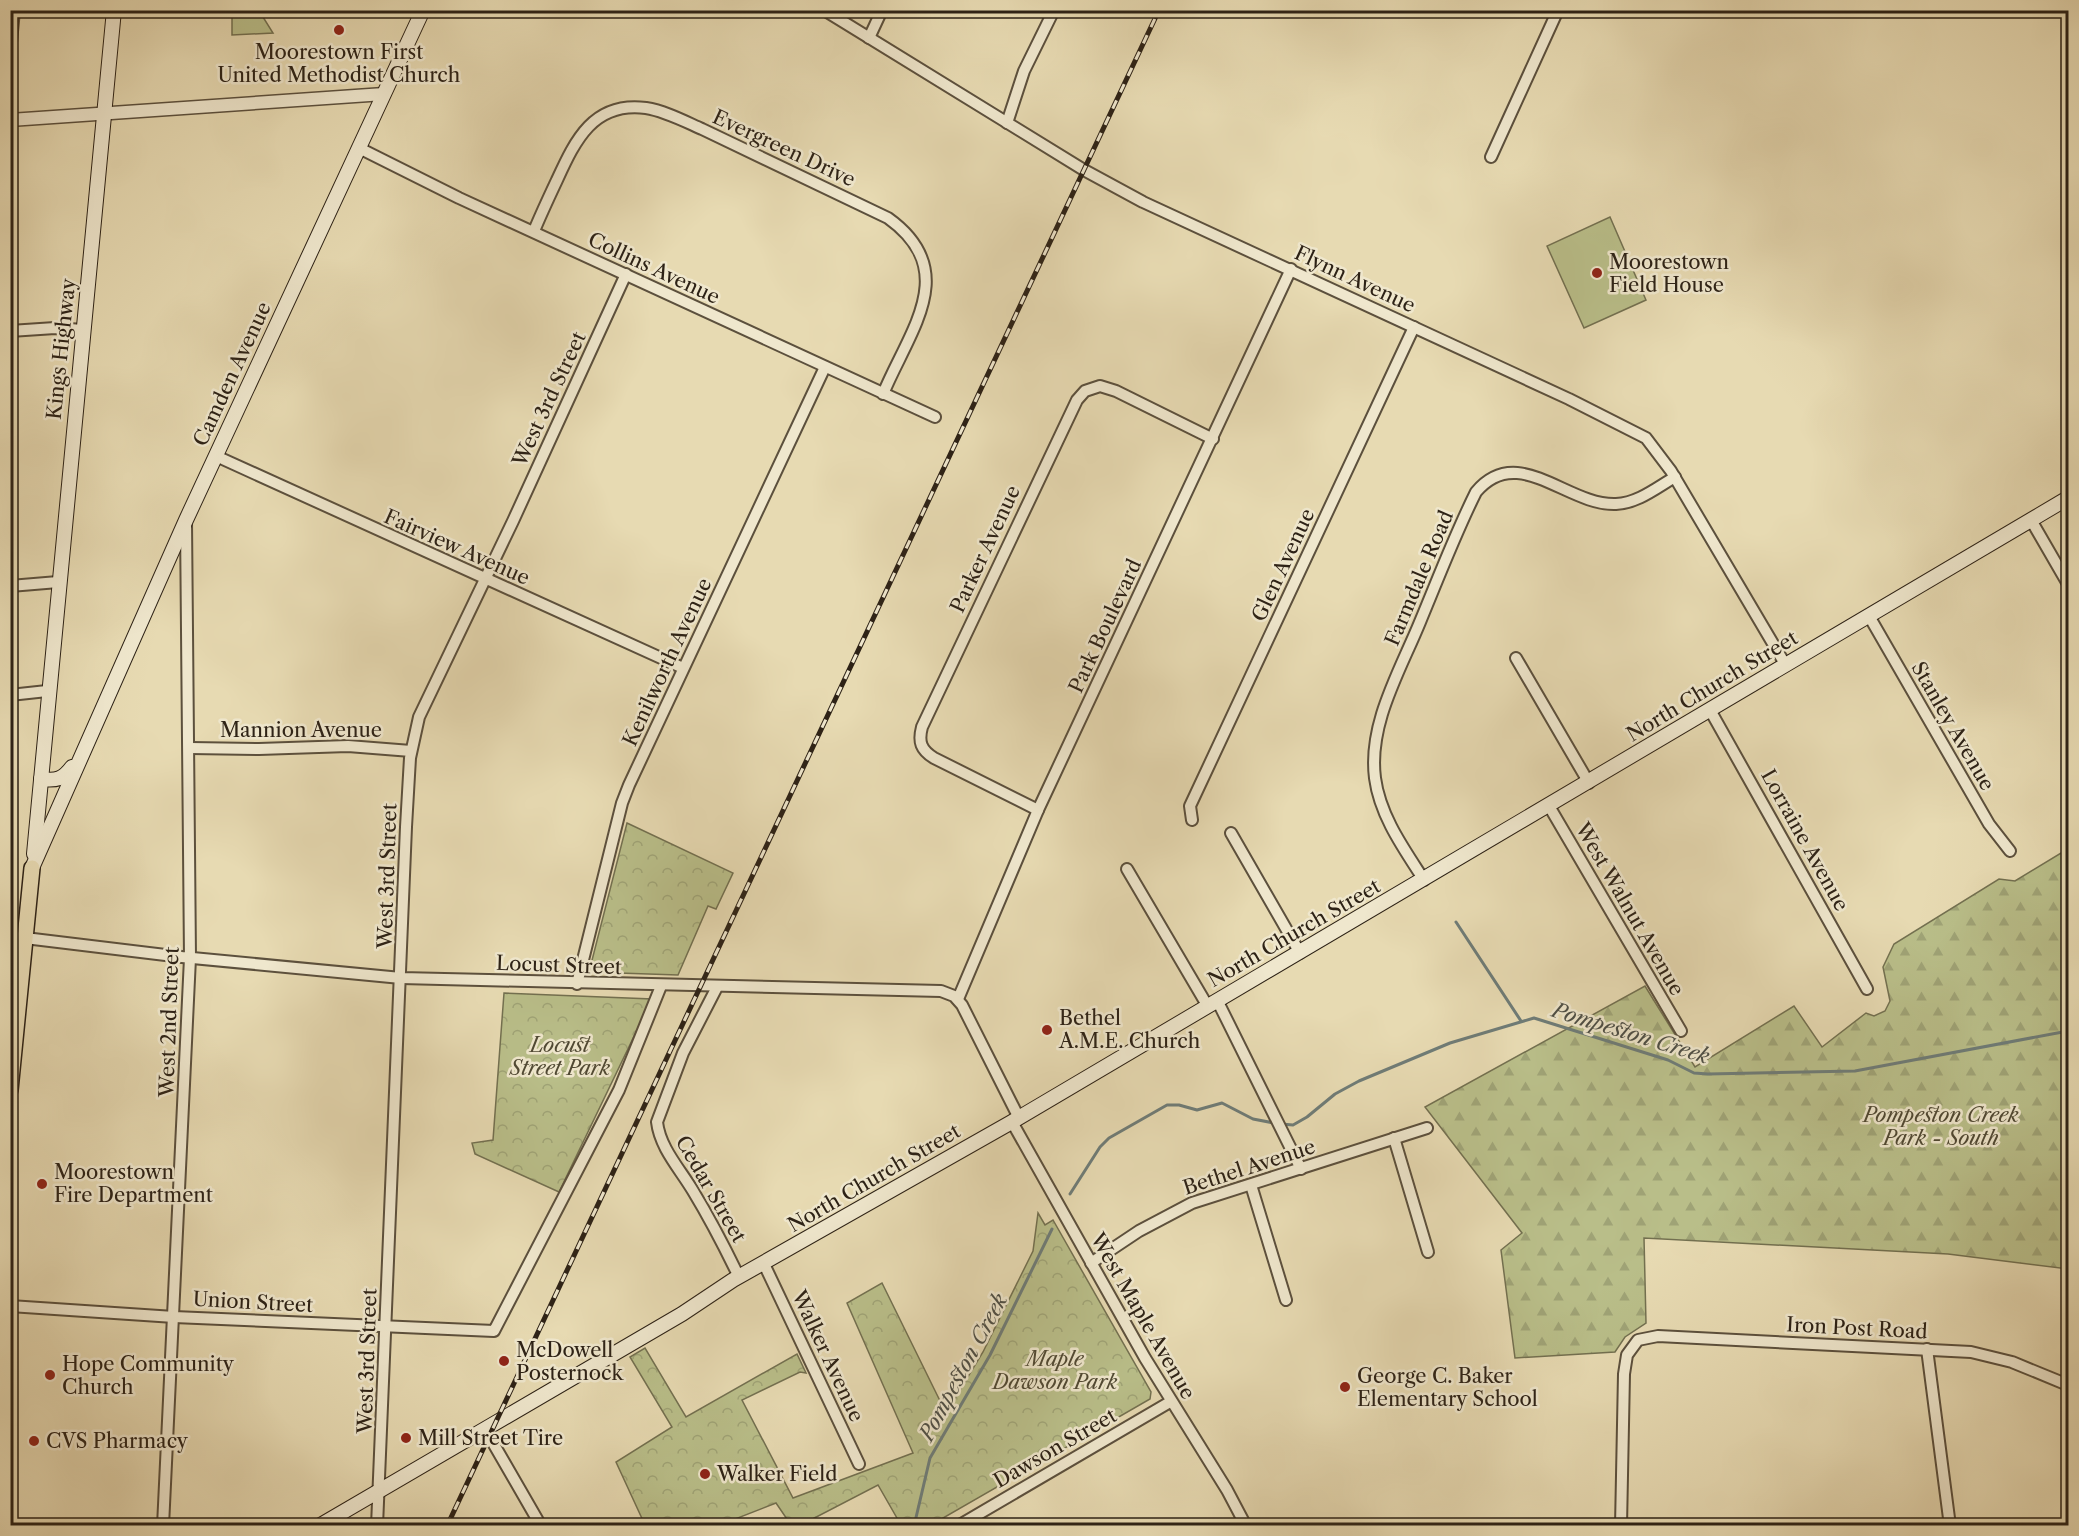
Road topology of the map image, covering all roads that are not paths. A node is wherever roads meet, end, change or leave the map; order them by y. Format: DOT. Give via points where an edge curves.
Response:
graph roads {
  1 [pos="14,10"];
  2 [pos="114,10"];
  3 [pos="423,10"];
  4 [pos="824,10"];
  5 [pos="882,10"];
  6 [pos="1054,10"];
  7 [pos="1558,10"];
  8 [pos="869,38"];
  9 [pos="10,53"];
  10 [pos="384,94"];
  11 [pos="104,112"];
  12 [pos="10,120"];
  13 [pos="1006,123"];
  14 [pos="359,148"];
  15 [pos="1491,157"];
  16 [pos="534,231"];
  17 [pos="1291,269"];
  18 [pos="626,274"];
  19 [pos="1414,327"];
  20 [pos="83,330"];
  21 [pos="10,331"];
  22 [pos="825,367"];
  23 [pos="883,394"];
  24 [pos="935,417"];
  25 [pos="1213,438"];
  26 [pos="216,456"];
  27 [pos="1674,477"];
  28 [pos="2068,498"];
  29 [pos="186,520"];
  30 [pos="2031,520"];
  31 [pos="485,580"];
  32 [pos="58,582"];
  33 [pos="2068,584"];
  34 [pos="10,586"];
  35 [pos="1869,616"];
  36 [pos="1516,658"];
  37 [pos="1785,664"];
  38 [pos="683,668"];
  39 [pos="47,692"];
  40 [pos="10,695"];
  41 [pos="1710,710"];
  42 [pos="190,748"];
  43 [pos="411,751"];
  44 [pos="80,756"];
  45 [pos="41,779"];
  46 [pos="1589,783"];
  47 [pos="1549,806"];
  48 [pos="1038,810"];
  49 [pos="1192,820"];
  50 [pos="1231,833"];
  51 [pos="2010,851"];
  52 [pos="32,868"];
  53 [pos="1127,869"];
  54 [pos="1424,880"];
  55 [pos="25,938"];
  56 [pos="1300,952"];
  57 [pos="190,958"];
  58 [pos="401,978"];
  59 [pos="577,984"];
  60 [pos="661,986"];
  61 [pos="717,987"];
  62 [pos="1867,989"];
  63 [pos="958,999"];
  64 [pos="1212,1003"];
  65 [pos="1681,1031"];
  66 [pos="10,1090"];
  67 [pos="1016,1120"];
  68 [pos="1427,1128"];
  69 [pos="1394,1138"];
  70 [pos="1301,1169"];
  71 [pos="1251,1185"];
  72 [pos="1428,1252"];
  73 [pos="764,1263"];
  74 [pos="1091,1263"];
  75 [pos="740,1277"];
  76 [pos="1286,1300"];
  77 [pos="10,1306"];
  78 [pos="174,1317"];
  79 [pos="387,1326"];
  80 [pos="1927,1348"];
  81 [pos="2068,1385"];
  82 [pos="1170,1402"];
  83 [pos="485,1429"];
  84 [pos="859,1464"];
  85 [pos="380,1491"];
  86 [pos="163,1526"];
  87 [pos="319,1526"];
  88 [pos="377,1526"];
  89 [pos="541,1526"];
  90 [pos="958,1526"];
  91 [pos="1246,1526"];
  92 [pos="1621,1526"];
  93 [pos="1950,1526"];
  1 -- 9 [label="street"];
  2 -- 11 [label="main road, Kings Highway"];
  3 -- 10 [label="main road, Camden Avenue"];
  4 -- 8 [label="street, Flynn Avenue"];
  5 -- 8 [label="street"];
  6 -- 13 [label="street" via="1024,71"];
  7 -- 15 [label="street"];
  8 -- 13 [label="street, Flynn Avenue"];
  10 -- 11 [label="street"];
  10 -- 14 [label="main road, Camden Avenue"];
  11 -- 12 [label="street"];
  11 -- 20 [label="main road, Kings Highway"];
  13 -- 17 [label="street, Flynn Avenue" via="1143,202"];
  14 -- 16 [label="street, Collins Avenue"];
  14 -- 26 [label="main road, Camden Avenue"];
  16 -- 18 [label="street, Collins Avenue"];
  16 -- 23 [label="street, Evergreen Drive" via="577,138 599,118 644,108 702,129 888,218 913,240 926,269 924,302"];
  17 -- 19 [label="street, Flynn Avenue"];
  17 -- 25 [label="street, Park Boulevard"];
  18 -- 22 [label="street, Collins Avenue"];
  18 -- 31 [label="street, West 3rd Street"];
  19 -- 27 [label="street, Flynn Avenue" via="1630,429 1654,446"];
  19 -- 49 [label="street, Glen Avenue" via="1190,806"];
  20 -- 21 [label="street"];
  20 -- 32 [label="main road, Kings Highway"];
  22 -- 23 [label="street, Collins Avenue"];
  22 -- 38 [label="street, Kenilworth Avenue"];
  23 -- 24 [label="street, Collins Avenue"];
  25 -- 48 [label="street, Park Boulevard"];
  25 -- 48 [label="street, Parker Avenue" via="1116,391 1100,386 1081,395 993,573 920,734 922,748"];
  26 -- 29 [label="main road, Camden Avenue"];
  26 -- 31 [label="street, Fairview Avenue"];
  27 -- 37 [label="street, Flynn Avenue"];
  27 -- 54 [label="street, Farmdale Road" via="1639,498 1615,504 1514,472 1493,476 1476,492 1390,693 1375,742 1374,776 1379,798"];
  28 -- 30 [label="main road, North Church Street"];
  29 -- 42 [label="street, West 2nd Street"];
  29 -- 44 [label="main road, Camden Avenue"];
  30 -- 33 [label="street"];
  30 -- 35 [label="main road, North Church Street"];
  31 -- 38 [label="street, Fairview Avenue"];
  31 -- 43 [label="street, West 3rd Street" via="419,717"];
  32 -- 34 [label="street"];
  32 -- 39 [label="main road, Kings Highway"];
  35 -- 37 [label="main road, North Church Street"];
  35 -- 51 [label="street, Stanley Avenue" via="1989,824"];
  36 -- 46 [label="street"];
  37 -- 41 [label="main road, North Church Street"];
  38 -- 59 [label="street, Kenilworth Avenue" via="622,803"];
  39 -- 40 [label="street"];
  39 -- 45 [label="main road, Kings Highway"];
  41 -- 46 [label="main road, North Church Street"];
  41 -- 62 [label="street, Lorraine Avenue"];
  42 -- 43 [label="street, Mannion Avenue" via="348,746"];
  42 -- 57 [label="street, West 2nd Street"];
  43 -- 58 [label="street, West 3rd Street"];
  44 -- 45 [label="main road, Camden Avenue" via="65,777"];
  44 -- 52 [label="main road, Camden Avenue"];
  45 -- 52 [label="main road, Kings Highway"];
  46 -- 47 [label="main road, North Church Street"];
  47 -- 54 [label="main road, North Church Street"];
  47 -- 65 [label="street, West Walnut Avenue"];
  48 -- 63 [label="street, Park Boulevard"];
  50 -- 56 [label="street"];
  52 -- 55 [label="main road"];
  53 -- 64 [label="street"];
  54 -- 56 [label="main road, North Church Street"];
  55 -- 57 [label="street, Locust Street"];
  55 -- 66 [label="main road"];
  56 -- 64 [label="main road, North Church Street"];
  57 -- 58 [label="street, Locust Street"];
  57 -- 78 [label="street, West 2nd Street"];
  58 -- 59 [label="street, Locust Street"];
  58 -- 79 [label="street, West 3rd Street"];
  59 -- 60 [label="street, Locust Street"];
  60 -- 61 [label="street, Locust Street"];
  60 -- 79 [label="street, Union Street" via="619,1090 494,1331"];
  61 -- 63 [label="street, Locust Street" via="932,990"];
  61 -- 75 [label="street, Cedar Street" via="683,1053 657,1122 673,1161"];
  63 -- 67 [label="street"];
  64 -- 67 [label="main road, North Church Street"];
  64 -- 70 [label="street"];
  67 -- 73 [label="main road, North Church Street"];
  67 -- 74 [label="street, West Maple Avenue"];
  68 -- 69 [label="street, Bethel Avenue"];
  69 -- 70 [label="street, Bethel Avenue"];
  69 -- 72 [label="street"];
  70 -- 71 [label="street, Bethel Avenue"];
  71 -- 74 [label="street, Bethel Avenue" via="1180,1208"];
  71 -- 76 [label="street"];
  73 -- 75 [label="main road, North Church Street"];
  73 -- 84 [label="street, Walker Avenue"];
  74 -- 82 [label="street, West Maple Avenue"];
  75 -- 83 [label="main road, North Church Street"];
  77 -- 78 [label="street, Union Street"];
  78 -- 79 [label="street, Union Street"];
  78 -- 86 [label="street, West 2nd Street"];
  79 -- 85 [label="street, West 3rd Street"];
  80 -- 81 [label="street, Iron Post Road" via="1991,1355"];
  80 -- 92 [label="street, Iron Post Road" via="1658,1336 1638,1340 1627,1355 1624,1374"];
  80 -- 93 [label="street"];
  82 -- 90 [label="street, Dawson Street"];
  82 -- 91 [label="street, West Maple Avenue"];
  83 -- 85 [label="main road, North Church Street"];
  83 -- 89 [label="street"];
  85 -- 87 [label="main road, North Church Street"];
  85 -- 88 [label="street, West 3rd Street"];
}
